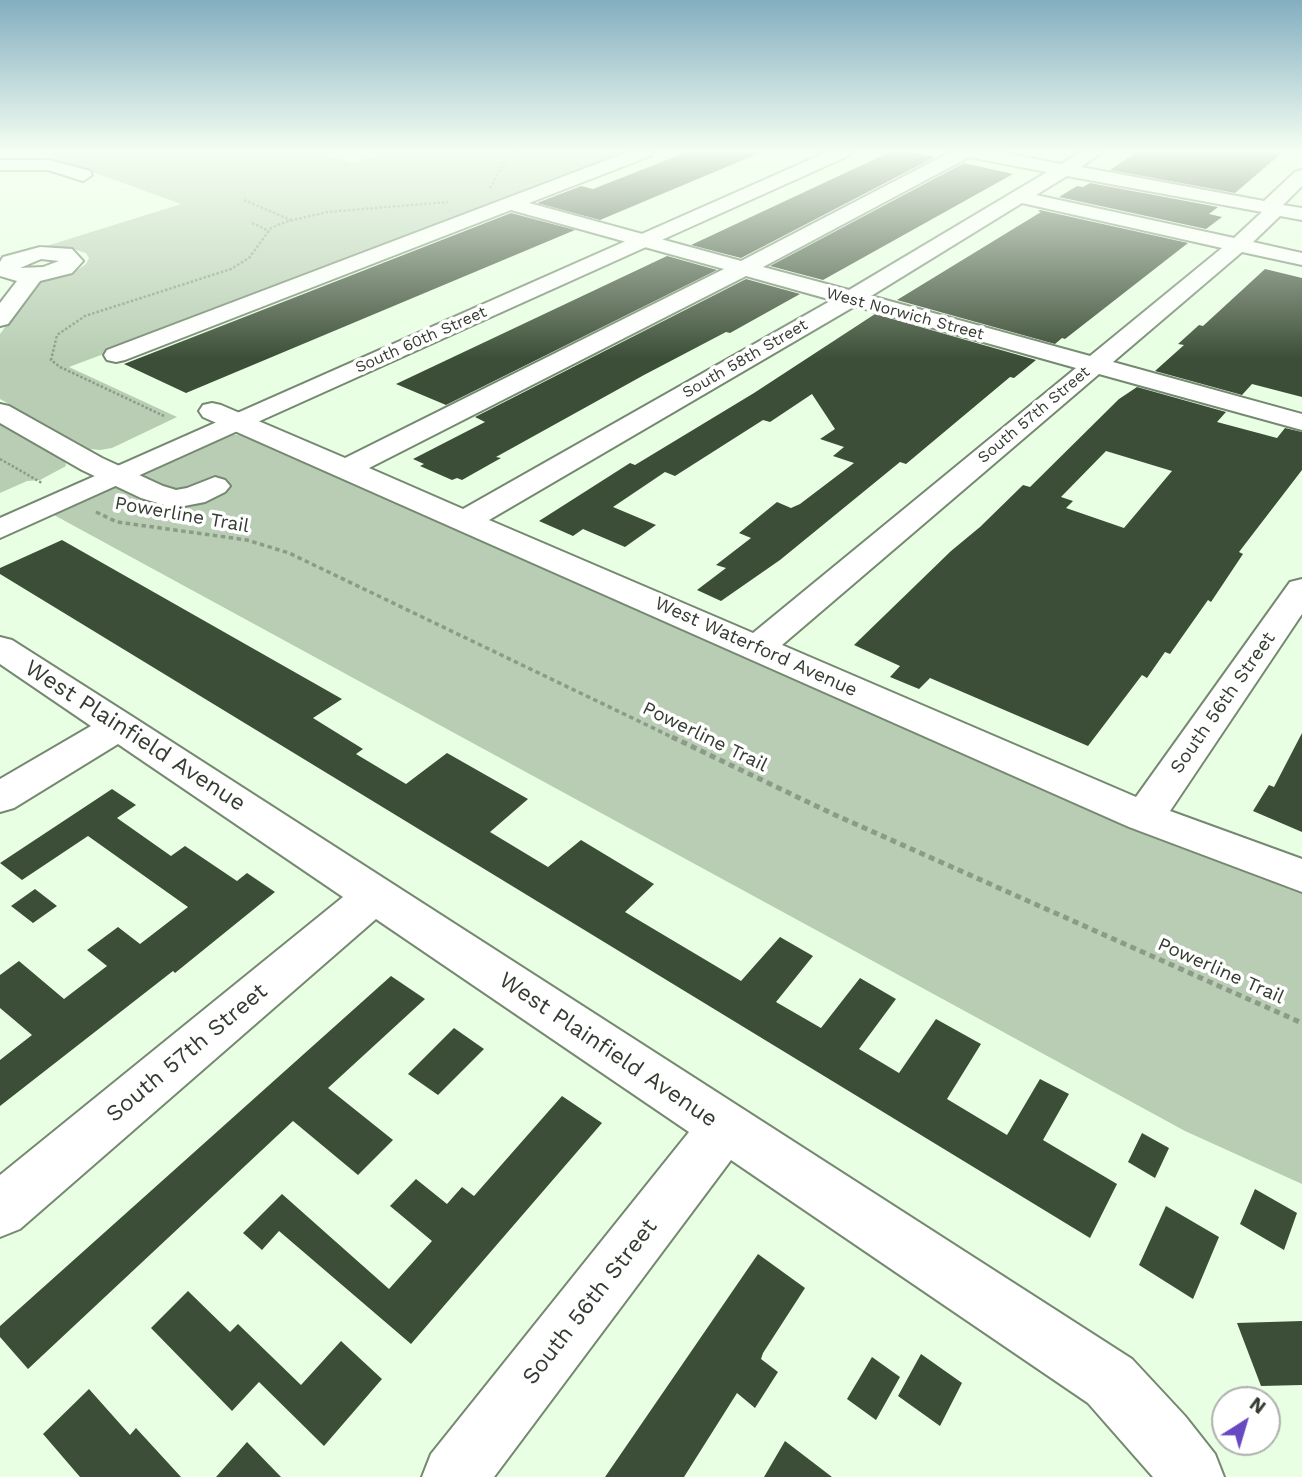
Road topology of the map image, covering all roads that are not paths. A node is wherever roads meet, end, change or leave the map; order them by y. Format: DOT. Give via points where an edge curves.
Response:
graph roads {
  1 [pos="438,221"];
  2 [pos="577,221"];
  3 [pos="648,221"];
  4 [pos="690,221"];
  5 [pos="835,221"];
  6 [pos="979,221"];
  7 [pos="1128,221"];
  8 [pos="1264,221"];
  9 [pos="618,234"];
  10 [pos="643,242"];
  11 [pos="1238,245"];
  12 [pos="0,246"];
  13 [pos="1302,258"];
  14 [pos="742,269"];
  15 [pos="849,299"];
  16 [pos="0,318"];
  17 [pos="116,355"];
  18 [pos="1094,366"];
  19 [pos="0,412"];
  20 [pos="226,416"];
  21 [pos="1302,422"];
  22 [pos="347,468"];
  23 [pos="105,470"];
  24 [pos="215,486"];
  25 [pos="0,504"];
  26 [pos="466,520"];
  27 [pos="0,529"];
  28 [pos="1302,589"];
  29 [pos="0,648"];
  30 [pos="757,648"];
  31 [pos="120,726"];
  32 [pos="0,798"];
  33 [pos="1144,817"];
  34 [pos="1302,876"];
  35 [pos="375,895"];
  36 [pos="725,1127"];
  37 [pos="0,1210"];
  38 [pos="454,1477"];
  39 [pos="1192,1477"];
  1 -- 17 [label="street"];
  2 -- 9 [label="street, West Norwich Street"];
  3 -- 9 [label="street, South 60th Street"];
  4 -- 10 [label="street, South 60th Street"];
  5 -- 14 [label="street"];
  6 -- 15 [label="street, South 58th Street"];
  7 -- 11 [label="street"];
  8 -- 11 [label="street, South 57th Street"];
  9 -- 10 [label="street, West Norwich Street"];
  9 -- 20 [label="street, South 60th Street"];
  10 -- 14 [label="street, West Norwich Street"];
  10 -- 20 [label="street, South 60th Street"];
  11 -- 13 [label="street"];
  11 -- 18 [label="street, South 57th Street"];
  12 -- 16 [label="street" via="29,266"];
  14 -- 15 [label="street, West Norwich Street"];
  14 -- 22 [label="street"];
  15 -- 18 [label="street, West Norwich Street"];
  15 -- 26 [label="street, South 58th Street"];
  18 -- 21 [label="street, West Norwich Street"];
  18 -- 30 [label="street, South 57th Street"];
  19 -- 23 [label="street"];
  20 -- 22 [label="street, West Waterford Avenue"];
  20 -- 23 [label="street, South 60th Street"];
  22 -- 26 [label="street, West Waterford Avenue"];
  23 -- 24 [label="street" via="174,499"];
  23 -- 25 [label="street, South 60th Street"];
  23 -- 27 [label="street, South 60th Street"];
  26 -- 30 [label="street, West Waterford Avenue"];
  28 -- 33 [label="street, South 56th Street"];
  29 -- 31 [label="street, West Plainfield Avenue"];
  30 -- 33 [label="street, West Waterford Avenue"];
  31 -- 32 [label="street"];
  31 -- 35 [label="street, West Plainfield Avenue"];
  33 -- 34 [label="street, West Waterford Avenue"];
  35 -- 36 [label="street, West Plainfield Avenue"];
  35 -- 37 [label="street, South 57th Street"];
  36 -- 38 [label="street, South 56th Street"];
  36 -- 39 [label="street, West Plainfield Avenue" via="1110,1381"];
}
